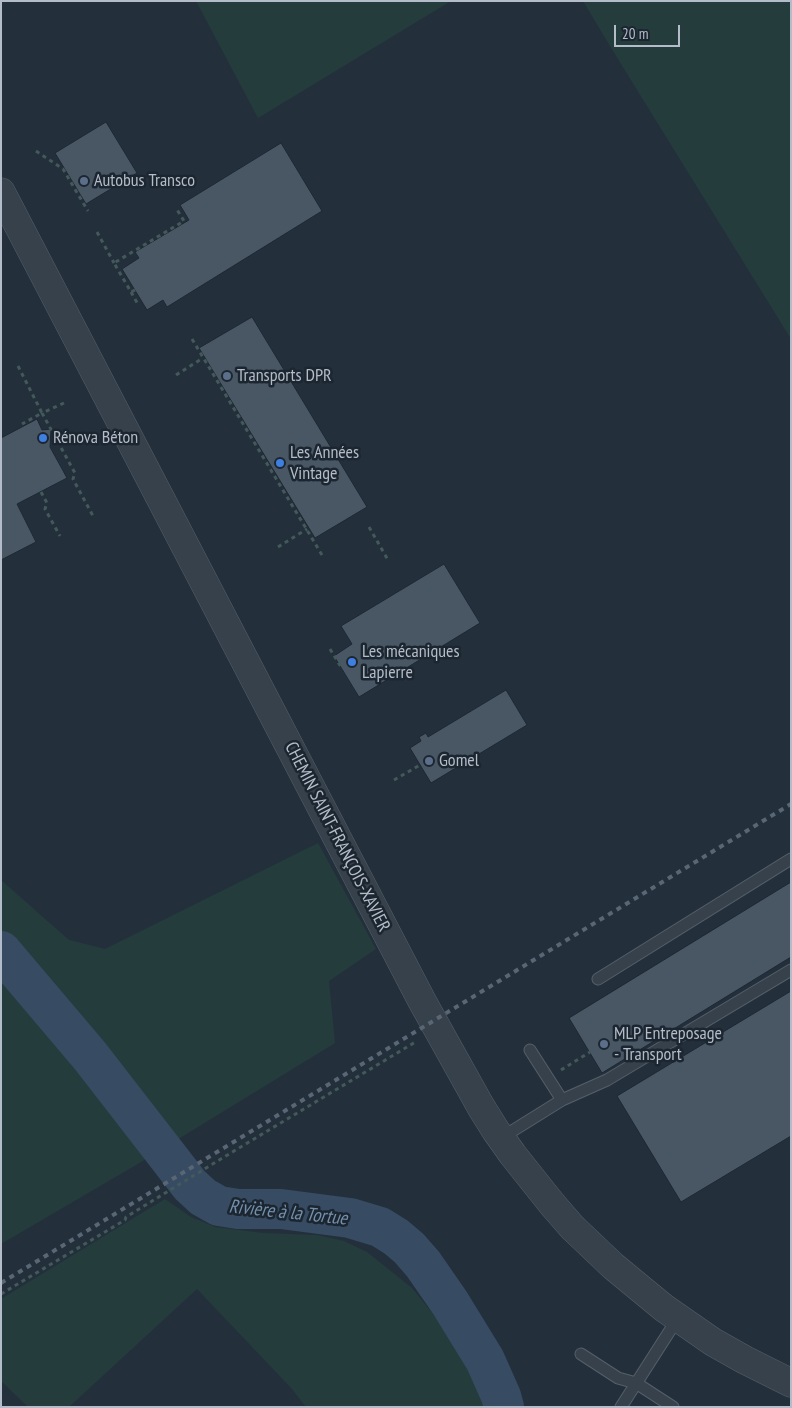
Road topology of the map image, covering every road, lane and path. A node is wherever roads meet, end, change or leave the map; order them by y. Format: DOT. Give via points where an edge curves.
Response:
graph roads {
  1 [pos="36,151"];
  2 [pos="1,192"];
  3 [pos="176,208"];
  4 [pos="88,211"];
  5 [pos="97,232"];
  6 [pos="114,263"];
  7 [pos="139,306"];
  8 [pos="192,339"];
  9 [pos="204,357"];
  10 [pos="18,366"];
  11 [pos="176,375"];
  12 [pos="64,403"];
  13 [pos="42,413"];
  14 [pos="22,424"];
  15 [pos="41,492"];
  16 [pos="93,516"];
  17 [pos="369,527"];
  18 [pos="308,529"];
  19 [pos="60,536"];
  20 [pos="278,547"];
  21 [pos="322,555"];
  22 [pos="388,560"];
  23 [pos="330,649"];
  24 [pos="341,667"];
  25 [pos="420,765"];
  26 [pos="394,780"];
  27 [pos="791,859"];
  28 [pos="791,970"];
  29 [pos="598,979"];
  30 [pos="437,1029"];
  31 [pos="530,1050"];
  32 [pos="590,1052"];
  33 [pos="548,1078"];
  34 [pos="562,1100"];
  35 [pos="501,1138"];
  36 [pos="1,1294"];
  37 [pos="678,1318"];
  38 [pos="581,1354"];
  39 [pos="636,1383"];
  40 [pos="791,1383"];
  41 [pos="621,1407"];
  42 [pos="673,1407"];
  1 -- 4 [label="path" via="64,168"];
  2 -- 30 [label="street, CHEMIN SAINT-FRANÇOIS-XAVIER"];
  3 -- 6 [label="path" via="184,221"];
  5 -- 6 [label="path"];
  6 -- 7 [label="path"];
  8 -- 9 [label="path"];
  9 -- 11 [label="path"];
  9 -- 18 [label="path"];
  10 -- 13 [label="path"];
  12 -- 13 [label="path"];
  13 -- 14 [label="path"];
  13 -- 16 [label="path" via="75,473 73,479"];
  15 -- 19 [label="path" via="45,509"];
  17 -- 22 [label="path"];
  18 -- 20 [label="path"];
  18 -- 21 [label="path"];
  23 -- 24 [label="path"];
  25 -- 26 [label="path"];
  27 -- 29 [label="lane"];
  28 -- 34 [label="lane" via="607,1080"];
  30 -- 35 [label="street, CHEMIN SAINT-FRANÇOIS-XAVIER"];
  30 -- 36 [label="path"];
  31 -- 33 [label="lane"];
  32 -- 33 [label="path"];
  33 -- 34 [label="lane"];
  34 -- 35 [label="lane"];
  35 -- 37 [label="street, CHEMIN SAINT-FRANÇOIS-XAVIER" via="542,1192 591,1246"];
  37 -- 39 [label="lane"];
  37 -- 40 [label="street, CHEMIN SAINT-FRANÇOIS-XAVIER" via="714,1342"];
  38 -- 39 [label="lane" via="618,1378"];
  39 -- 41 [label="lane"];
  39 -- 42 [label="lane"];
}
